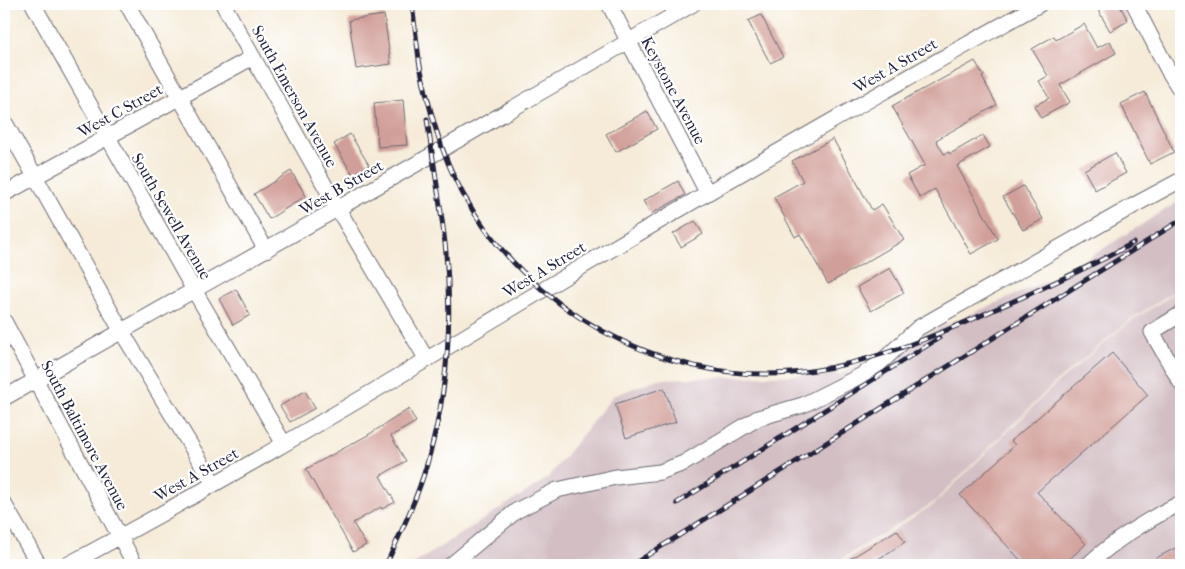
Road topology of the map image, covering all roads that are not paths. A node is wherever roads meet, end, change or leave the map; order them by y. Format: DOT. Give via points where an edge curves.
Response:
graph roads {
  1 [pos="33,4"];
  2 [pos="127,4"];
  3 [pos="223,4"];
  4 [pos="609,4"];
  5 [pos="693,4"];
  6 [pos="1040,4"];
  7 [pos="1134,4"];
  8 [pos="628,41"];
  9 [pos="253,57"];
  10 [pos="1181,92"];
  11 [pos="180,97"];
  12 [pos="4,121"];
  13 [pos="108,137"];
  14 [pos="35,177"];
  15 [pos="1181,180"];
  16 [pos="707,192"];
  17 [pos="4,194"];
  18 [pos="338,209"];
  19 [pos="266,250"];
  20 [pos="194,290"];
  21 [pos="1181,314"];
  22 [pos="4,321"];
  23 [pos="122,332"];
  24 [pos="427,360"];
  25 [pos="35,380"];
  26 [pos="1181,383"];
  27 [pos="4,398"];
  28 [pos="284,444"];
  29 [pos="214,484"];
  30 [pos="1181,503"];
  31 [pos="4,504"];
  32 [pos="120,537"];
  33 [pos="39,565"];
  34 [pos="67,565"];
  35 [pos="135,565"];
  36 [pos="451,565"];
  37 [pos="1088,565"];
  1 -- 13 [label="street, South Sewell Avenue"];
  2 -- 11 [label="street"];
  3 -- 9 [label="street, South Emerson Avenue"];
  4 -- 8 [label="street, Keystone Avenue"];
  5 -- 8 [label="street, West B Street"];
  6 -- 16 [label="street, West A Street"];
  7 -- 10 [label="street"];
  8 -- 16 [label="street, Keystone Avenue"];
  8 -- 18 [label="street, West B Street"];
  9 -- 11 [label="street, West C Street"];
  9 -- 18 [label="street, South Emerson Avenue"];
  11 -- 13 [label="street, West C Street"];
  11 -- 19 [label="street"];
  12 -- 14 [label="street"];
  13 -- 14 [label="street, West C Street"];
  13 -- 20 [label="street, South Sewell Avenue"];
  14 -- 17 [label="street, West C Street"];
  14 -- 23 [label="street"];
  15 -- 36 [label="street" via="918,328 879,364 862,375 803,405 758,418 684,463 660,472 616,477 558,490 516,511"];
  16 -- 24 [label="street, West A Street"];
  18 -- 19 [label="street, West B Street"];
  18 -- 24 [label="street, South Emerson Avenue"];
  19 -- 20 [label="street, West B Street"];
  20 -- 23 [label="street, West B Street"];
  20 -- 28 [label="street, South Sewell Avenue"];
  21 -- 26 [label="street" via="1152,332"];
  22 -- 25 [label="street, South Baltimore Avenue"];
  23 -- 25 [label="street, West B Street"];
  23 -- 29 [label="street"];
  24 -- 28 [label="street, West A Street"];
  25 -- 27 [label="street, West B Street"];
  25 -- 32 [label="street, South Baltimore Avenue"];
  28 -- 29 [label="street, West A Street"];
  29 -- 32 [label="street, West A Street"];
  30 -- 37 [label="street" via="1144,523"];
  31 -- 33 [label="street"];
  32 -- 34 [label="street, West A Street"];
  32 -- 35 [label="street, South Baltimore Avenue"];
}
